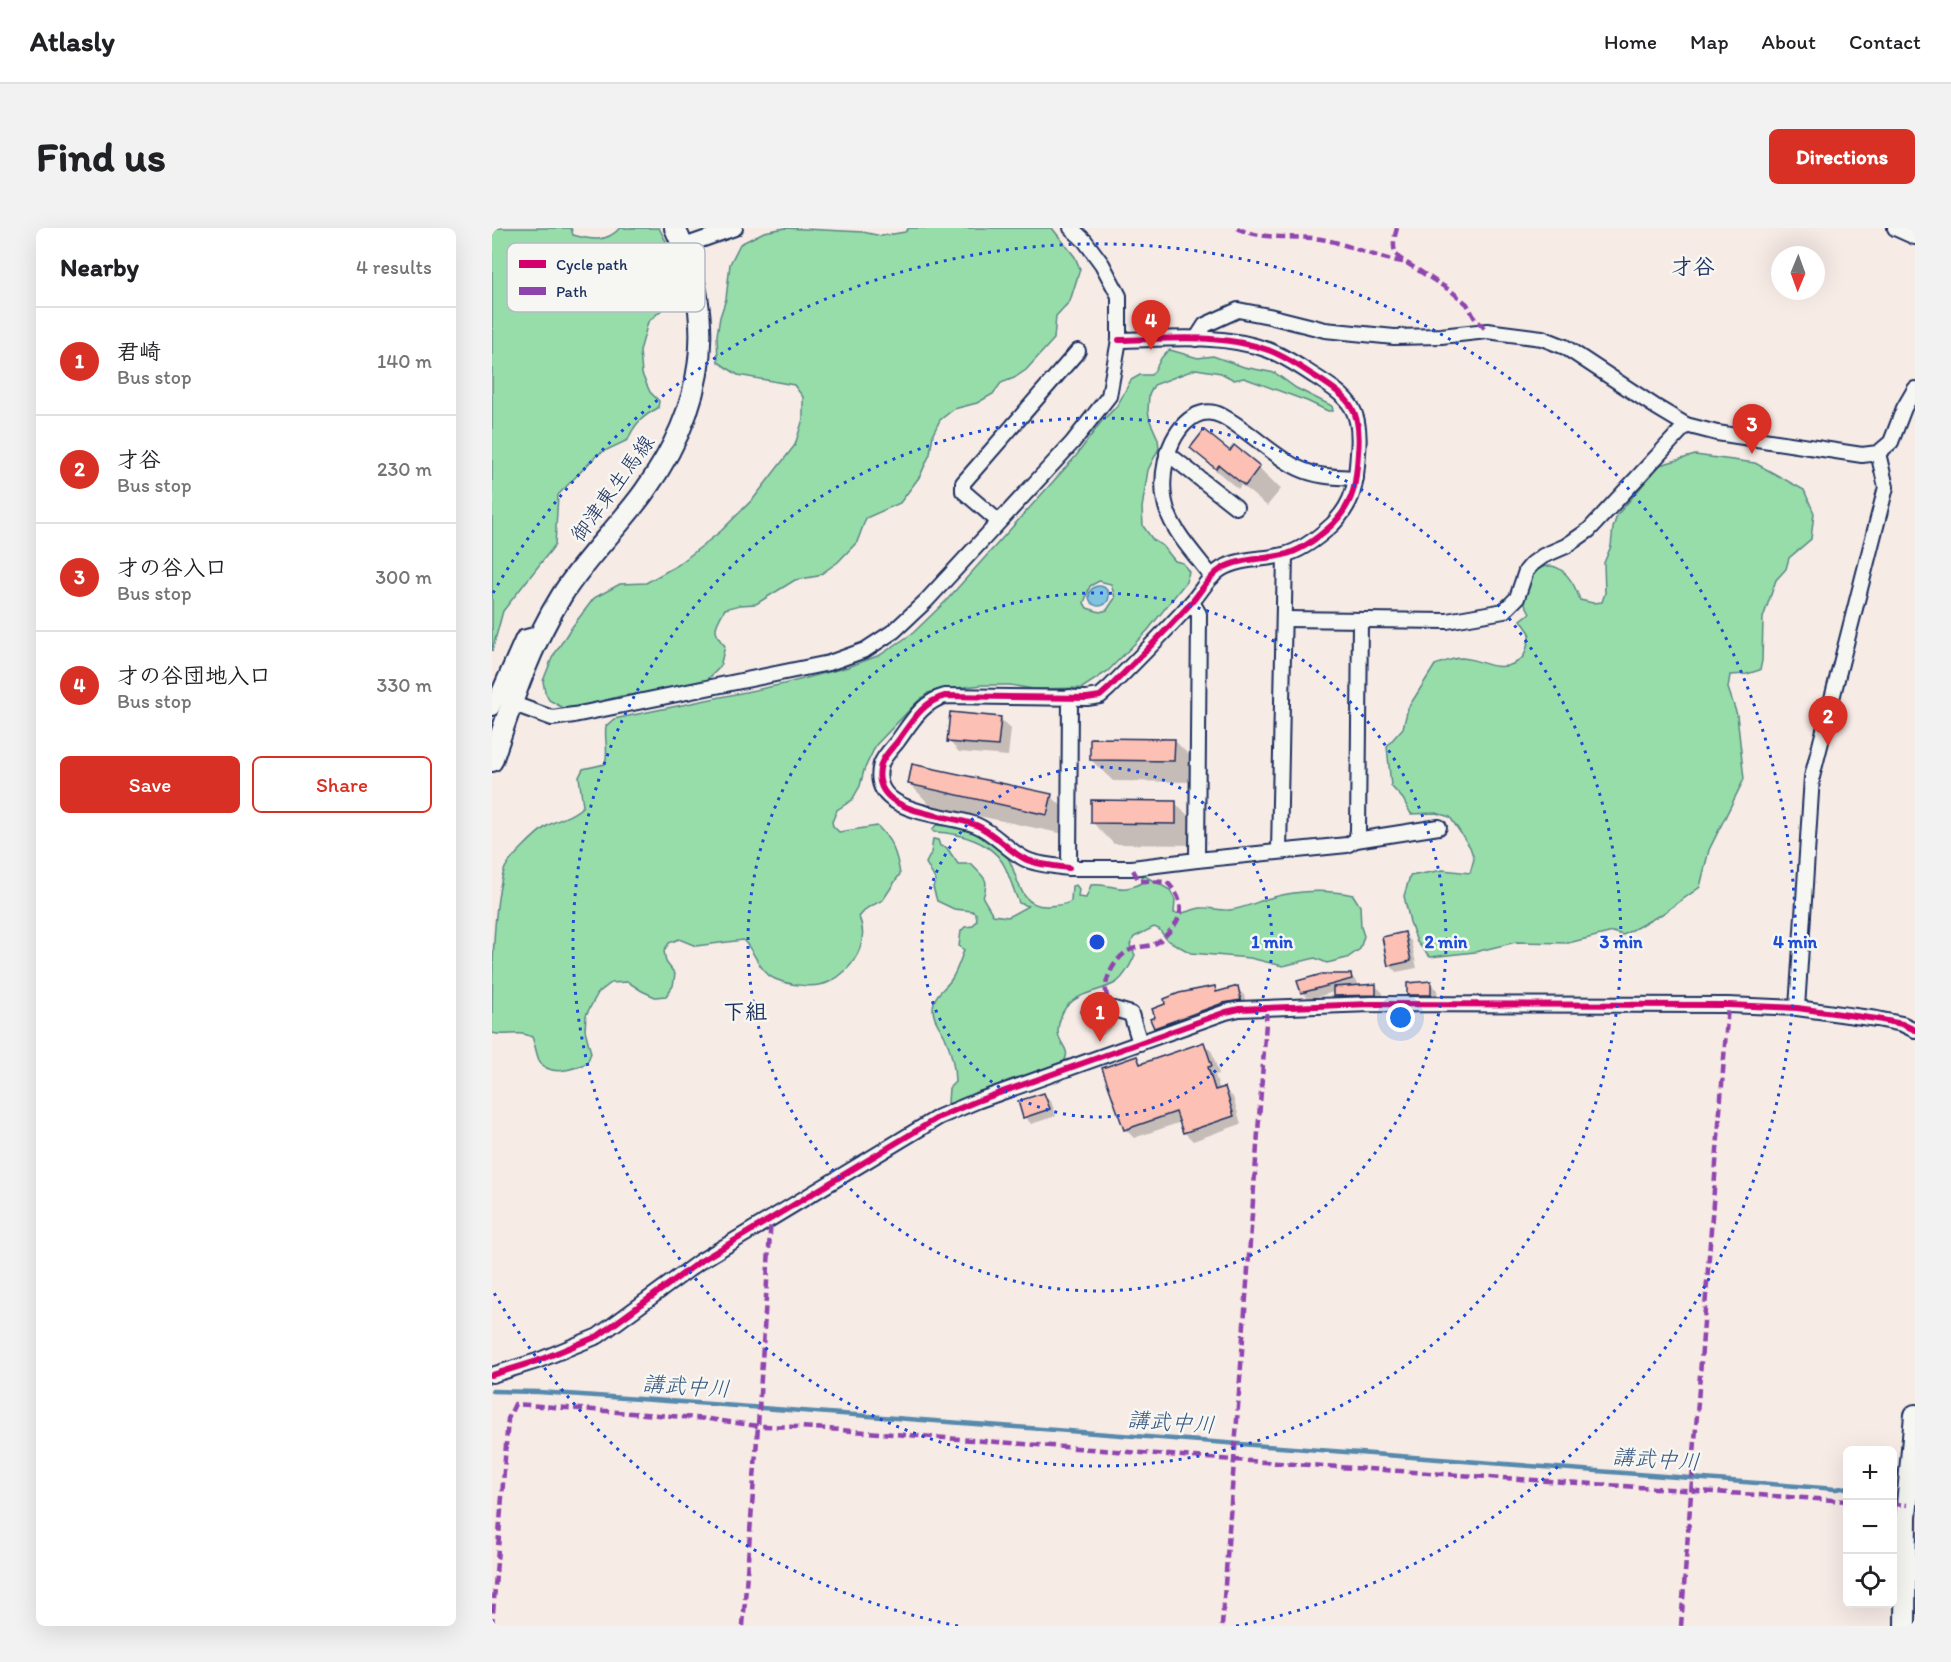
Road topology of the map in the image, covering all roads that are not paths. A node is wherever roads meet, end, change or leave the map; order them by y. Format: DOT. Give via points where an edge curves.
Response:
graph roads {
  1 [pos="735,228"];
  2 [pos="1071,228"];
  3 [pos="1895,228"];
  4 [pos="680,237"];
  5 [pos="1915,237"];
  6 [pos="700,312"];
  7 [pos="1196,339"];
  8 [pos="1119,340"];
  9 [pos="1078,351"];
  10 [pos="1915,389"];
  11 [pos="1686,425"];
  12 [pos="1167,453"];
  13 [pos="1878,453"];
  14 [pos="1356,478"];
  15 [pos="1236,507"];
  16 [pos="998,521"];
  17 [pos="1285,555"];
  18 [pos="1212,577"];
  19 [pos="1192,602"];
  20 [pos="1284,619"];
  21 [pos="1360,620"];
  22 [pos="1070,698"];
  23 [pos="501,706"];
  24 [pos="492,761"];
  25 [pos="1439,827"];
  26 [pos="1356,840"];
  27 [pos="1279,851"];
  28 [pos="1197,860"];
  29 [pos="1069,868"];
  30 [pos="1797,1008"];
  31 [pos="1114,1009"];
  32 [pos="1915,1030"];
  33 [pos="1140,1042"];
  34 [pos="492,1375"];
  35 [pos="1915,1414"];
  36 [pos="1910,1517"];
  37 [pos="1905,1626"];
  1 -- 4 [label="street"];
  2 -- 8 [label="street" via="1102,264 1119,296"];
  3 -- 5 [label="street"];
  6 -- 23 [label="main road, 御津東生馬線" via="696,383 670,454 644,493 563,594"];
  7 -- 8 [label="street"];
  7 -- 11 [label="street" via="1205,325 1238,310 1325,330 1383,336 1487,332 1542,338 1565,347"];
  7 -- 14 [label="street" via="1249,344 1270,351 1343,396 1360,427"];
  8 -- 16 [label="street" via="1109,396 1072,443"];
  9 -- 16 [label="street" via="963,483 963,490"];
  10 -- 13 [label="street" via="1891,442"];
  11 -- 13 [label="street" via="1717,434 1835,453"];
  11 -- 21 [label="street" via="1589,530 1532,564 1517,598 1504,611 1447,621"];
  12 -- 14 [label="street" via="1176,432 1188,420 1217,414 1298,467 1321,476"];
  12 -- 15 [label="street"];
  12 -- 18 [label="street" via="1162,482 1165,509"];
  13 -- 30 [label="street" via="1886,487 1812,777"];
  14 -- 17 [label="street" via="1350,503 1333,523 1314,540"];
  16 -- 23 [label="street" via="926,601 894,631 865,650 806,668 574,715 552,718"];
  17 -- 18 [label="street" via="1232,564"];
  17 -- 20 [label="street"];
  18 -- 19 [label="street"];
  19 -- 22 [label="street" via="1100,696"];
  19 -- 28 [label="street" via="1199,614"];
  20 -- 21 [label="street"];
  20 -- 27 [label="street"];
  21 -- 26 [label="street"];
  22 -- 29 [label="street"];
  22 -- 29 [label="street" via="933,699 882,762 880,777 884,791 893,801 973,824 1027,860"];
  23 -- 24 [label="main road, 御津東生馬線"];
  25 -- 26 [label="street"];
  26 -- 27 [label="street" via="1347,845"];
  27 -- 28 [label="street"];
  28 -- 29 [label="street" via="1104,870"];
  30 -- 32 [label="street" via="1877,1019"];
  30 -- 33 [label="street" via="1371,1004 1239,1009"];
  31 -- 33 [label="street" via="1131,1014"];
  33 -- 34 [label="street" via="939,1117 699,1262 598,1336"];
  35 -- 36 [label="main road"];
  36 -- 37 [label="main road"];
}
